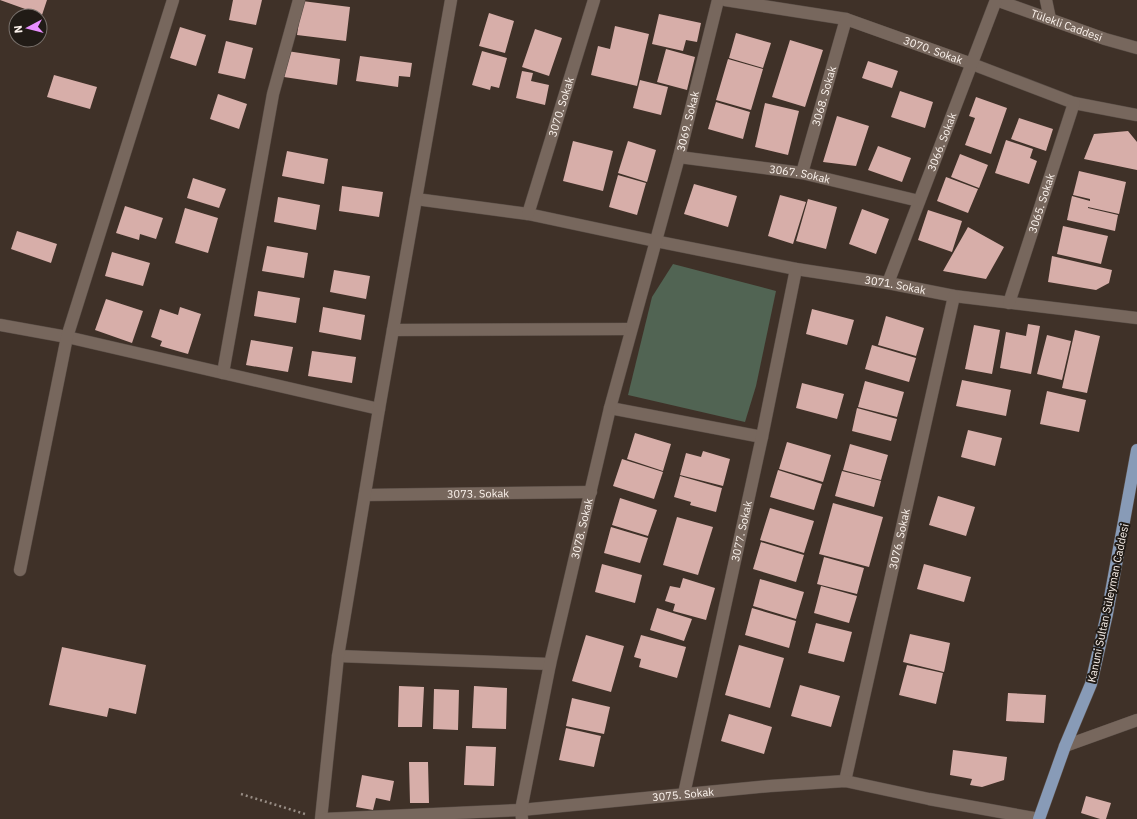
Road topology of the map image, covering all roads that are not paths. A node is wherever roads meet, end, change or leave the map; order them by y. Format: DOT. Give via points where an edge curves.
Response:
graph roads {
  1 [pos="173,0"];
  2 [pos="298,0"];
  3 [pos="451,0"];
  4 [pos="594,0"];
  5 [pos="718,0"];
  6 [pos="725,0"];
  7 [pos="996,0"];
  8 [pos="1046,0"];
  9 [pos="846,19"];
  10 [pos="1050,19"];
  11 [pos="1137,48"];
  12 [pos="972,64"];
  13 [pos="1074,103"];
  14 [pos="1137,115"];
  15 [pos="679,157"];
  16 [pos="802,172"];
  17 [pos="416,199"];
  18 [pos="919,201"];
  19 [pos="528,214"];
  20 [pos="655,241"];
  21 [pos="796,269"];
  22 [pos="888,283"];
  23 [pos="954,296"];
  24 [pos="1009,303"];
  25 [pos="1137,318"];
  26 [pos="0,325"];
  27 [pos="632,329"];
  28 [pos="393,330"];
  29 [pos="67,338"];
  30 [pos="223,373"];
  31 [pos="610,408"];
  32 [pos="379,409"];
  33 [pos="762,436"];
  34 [pos="1137,450"];
  35 [pos="590,492"];
  36 [pos="365,495"];
  37 [pos="20,570"];
  38 [pos="338,656"];
  39 [pos="550,664"];
  40 [pos="1137,720"];
  41 [pos="1065,746"];
  42 [pos="845,781"];
  43 [pos="684,794"];
  44 [pos="522,814"];
  45 [pos="322,819"];
  46 [pos="1039,819"];
  1 -- 29 [label="street"];
  2 -- 30 [label="street" via="273,94"];
  3 -- 17 [label="street"];
  4 -- 19 [label="street, 3070. Sokak"];
  5 -- 15 [label="street, 3069. Sokak"];
  6 -- 9 [label="street, 3070. Sokak"];
  7 -- 10 [label="street, Tülekli Caddesi"];
  7 -- 12 [label="street, 3066. Sokak"];
  8 -- 10 [label="street"];
  9 -- 12 [label="street, 3070. Sokak"];
  9 -- 16 [label="street, 3068. Sokak"];
  10 -- 11 [label="street, Tülekli Caddesi"];
  12 -- 13 [label="street, 3070. Sokak"];
  12 -- 18 [label="street, 3066. Sokak"];
  13 -- 14 [label="street, 3070. Sokak"];
  13 -- 24 [label="street, 3065. Sokak"];
  15 -- 16 [label="street, 3067. Sokak"];
  15 -- 20 [label="street, 3069. Sokak"];
  16 -- 18 [label="street, 3067. Sokak"];
  17 -- 19 [label="street, 3071. Sokak"];
  17 -- 28 [label="street"];
  18 -- 22 [label="street, 3066. Sokak"];
  19 -- 20 [label="street, 3071. Sokak"];
  20 -- 21 [label="street, 3071. Sokak"];
  20 -- 27 [label="street, 3078. Sokak"];
  21 -- 22 [label="street, 3071. Sokak"];
  21 -- 33 [label="street, 3077. Sokak"];
  22 -- 23 [label="street, 3071. Sokak"];
  23 -- 24 [label="street, 3071. Sokak"];
  23 -- 42 [label="street, 3076. Sokak"];
  24 -- 25 [label="street, 3071. Sokak"];
  26 -- 29 [label="street"];
  27 -- 28 [label="street"];
  27 -- 31 [label="street, 3078. Sokak"];
  28 -- 32 [label="street"];
  29 -- 30 [label="street"];
  29 -- 37 [label="street"];
  30 -- 32 [label="street"];
  31 -- 33 [label="street"];
  31 -- 35 [label="street, 3078. Sokak"];
  32 -- 36 [label="street"];
  33 -- 43 [label="street, 3077. Sokak"];
  34 -- 41 [label="main road, Kanuni Sultan Süleyman Caddesi" via="1100,651 1091,684"];
  35 -- 36 [label="street, 3073. Sokak"];
  35 -- 39 [label="street, 3078. Sokak"];
  36 -- 38 [label="street"];
  38 -- 39 [label="street"];
  38 -- 45 [label="street"];
  39 -- 44 [label="street, 3078. Sokak"];
  40 -- 41 [label="street"];
  41 -- 46 [label="main road, Kanuni Sultan Süleyman Caddesi"];
  42 -- 43 [label="street, 3075. Sokak"];
  42 -- 46 [label="street, 3075. Sokak"];
  43 -- 44 [label="street, 3075. Sokak"];
  44 -- 45 [label="street, 3075. Sokak"];
}
